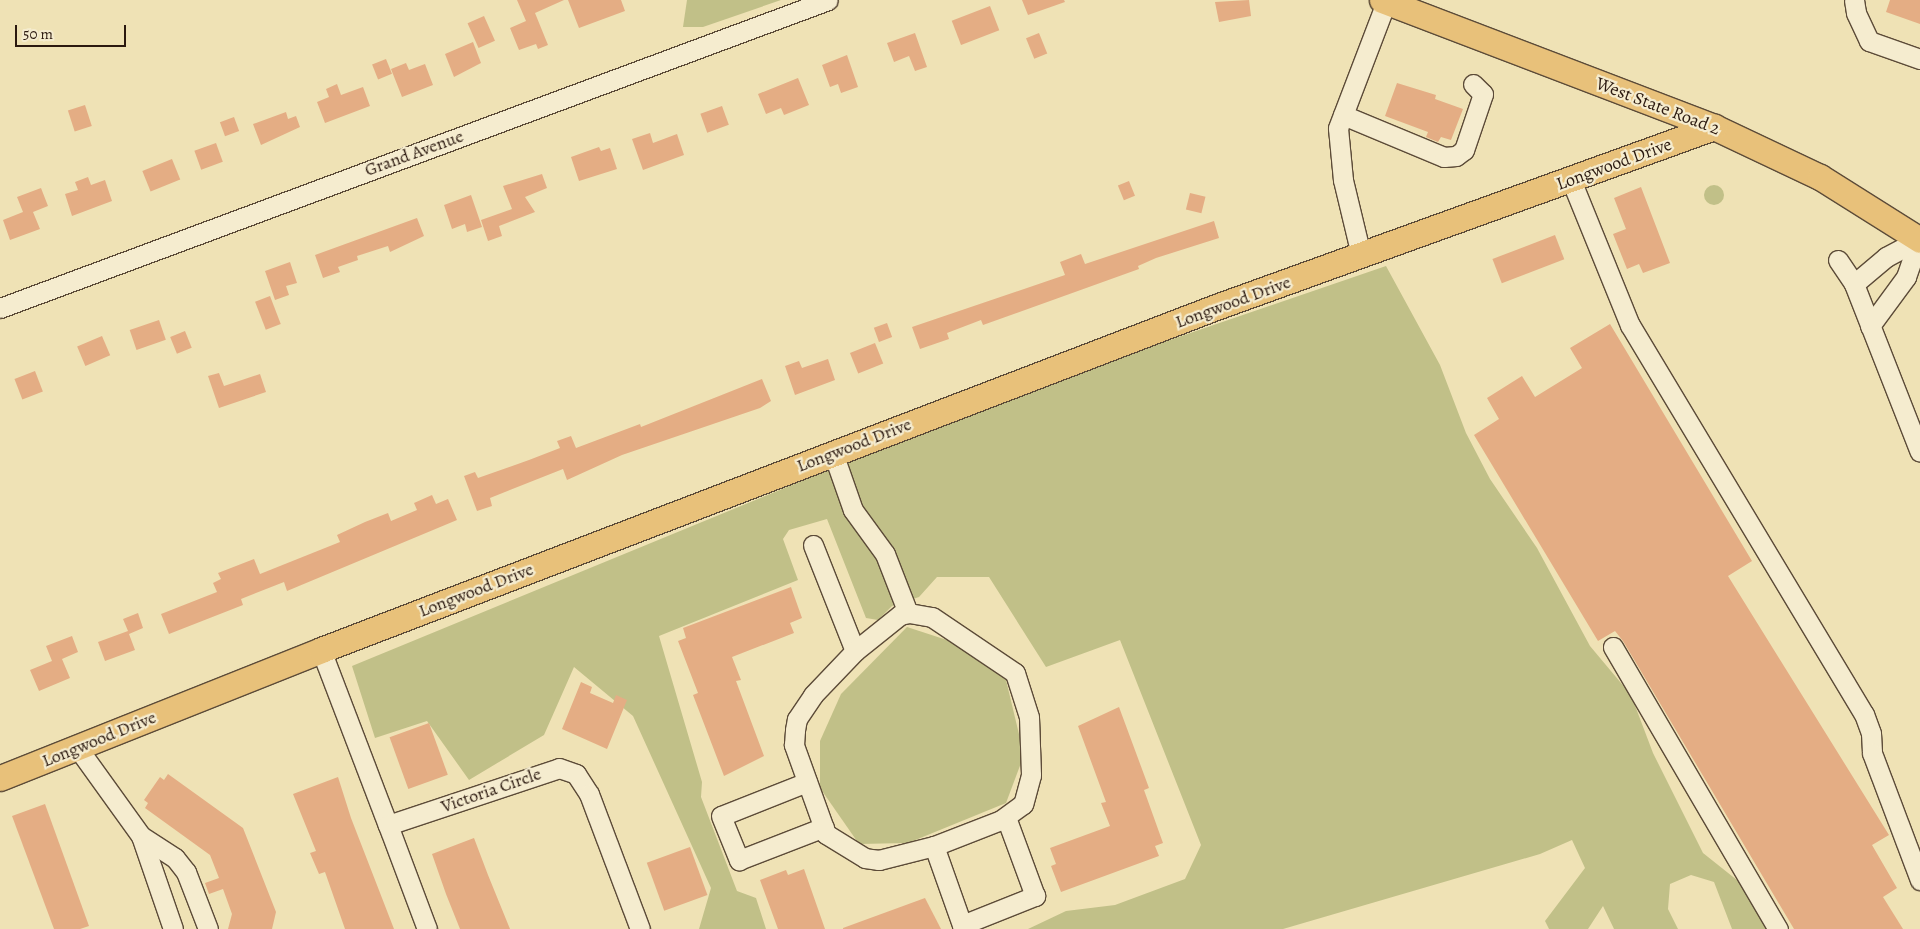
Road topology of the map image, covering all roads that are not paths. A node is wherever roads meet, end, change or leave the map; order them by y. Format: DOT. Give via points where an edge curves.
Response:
graph roads {
  1 [pos="828,0"];
  2 [pos="1854,0"];
  3 [pos="1384,1"];
  4 [pos="1920,59"];
  5 [pos="1473,84"];
  6 [pos="1343,115"];
  7 [pos="1714,127"];
  8 [pos="1571,180"];
  9 [pos="1920,240"];
  10 [pos="1361,255"];
  11 [pos="1838,260"];
  12 [pos="1854,284"];
  13 [pos="0,308"];
  14 [pos="1870,326"];
  15 [pos="1920,452"];
  16 [pos="833,453"];
  17 [pos="813,545"];
  18 [pos="908,613"];
  19 [pos="1613,647"];
  20 [pos="321,650"];
  21 [pos="855,651"];
  22 [pos="77,747"];
  23 [pos="0,778"];
  24 [pos="807,782"];
  25 [pos="1006,817"];
  26 [pos="388,825"];
  27 [pos="824,827"];
  28 [pos="141,836"];
  29 [pos="934,846"];
  30 [pos="1920,880"];
  31 [pos="173,929"];
  32 [pos="208,929"];
  33 [pos="427,929"];
  34 [pos="640,929"];
  35 [pos="1778,929"];
  1 -- 13 [label="street, Grand Avenue"];
  2 -- 4 [label="street" via="1856,13 1869,40"];
  3 -- 6 [label="street"];
  3 -- 7 [label="main road, West State Road 2"];
  5 -- 6 [label="street" via="1483,94 1464,150 1456,156 1444,157"];
  6 -- 10 [label="street" via="1338,128 1343,180"];
  7 -- 8 [label="main road, Longwood Drive"];
  7 -- 9 [label="main road, West State Road 2" via="1820,177"];
  8 -- 10 [label="main road, Longwood Drive"];
  8 -- 30 [label="street" via="1630,325 1864,714 1871,733 1872,753"];
  9 -- 12 [label="street" via="1886,257"];
  9 -- 14 [label="street" via="1906,277"];
  10 -- 16 [label="main road, Longwood Drive"];
  11 -- 12 [label="street"];
  12 -- 14 [label="street"];
  14 -- 15 [label="street"];
  16 -- 18 [label="street" via="853,510 885,554"];
  16 -- 20 [label="main road, Longwood Drive"];
  17 -- 21 [label="street"];
  18 -- 21 [label="street" via="900,615"];
  18 -- 25 [label="street" via="932,617 1006,666 1019,682 1029,717 1031,775 1023,804"];
  19 -- 35 [label="street"];
  20 -- 22 [label="main road, Longwood Drive"];
  20 -- 26 [label="street"];
  21 -- 24 [label="street" via="813,695 797,719 794,745"];
  22 -- 23 [label="main road, Longwood Drive"];
  22 -- 28 [label="street"];
  24 -- 27 [label="street"];
  24 -- 27 [label="street" via="721,816 739,860"];
  25 -- 29 [label="street"];
  25 -- 29 [label="street" via="1035,896 1026,900 962,925"];
  26 -- 33 [label="street"];
  26 -- 34 [label="street, Victoria Circle" via="546,771 559,768 576,774 589,794"];
  27 -- 29 [label="street" via="840,845 865,858 879,860"];
  28 -- 31 [label="street"];
  28 -- 32 [label="street" via="175,858 186,872"];
}
